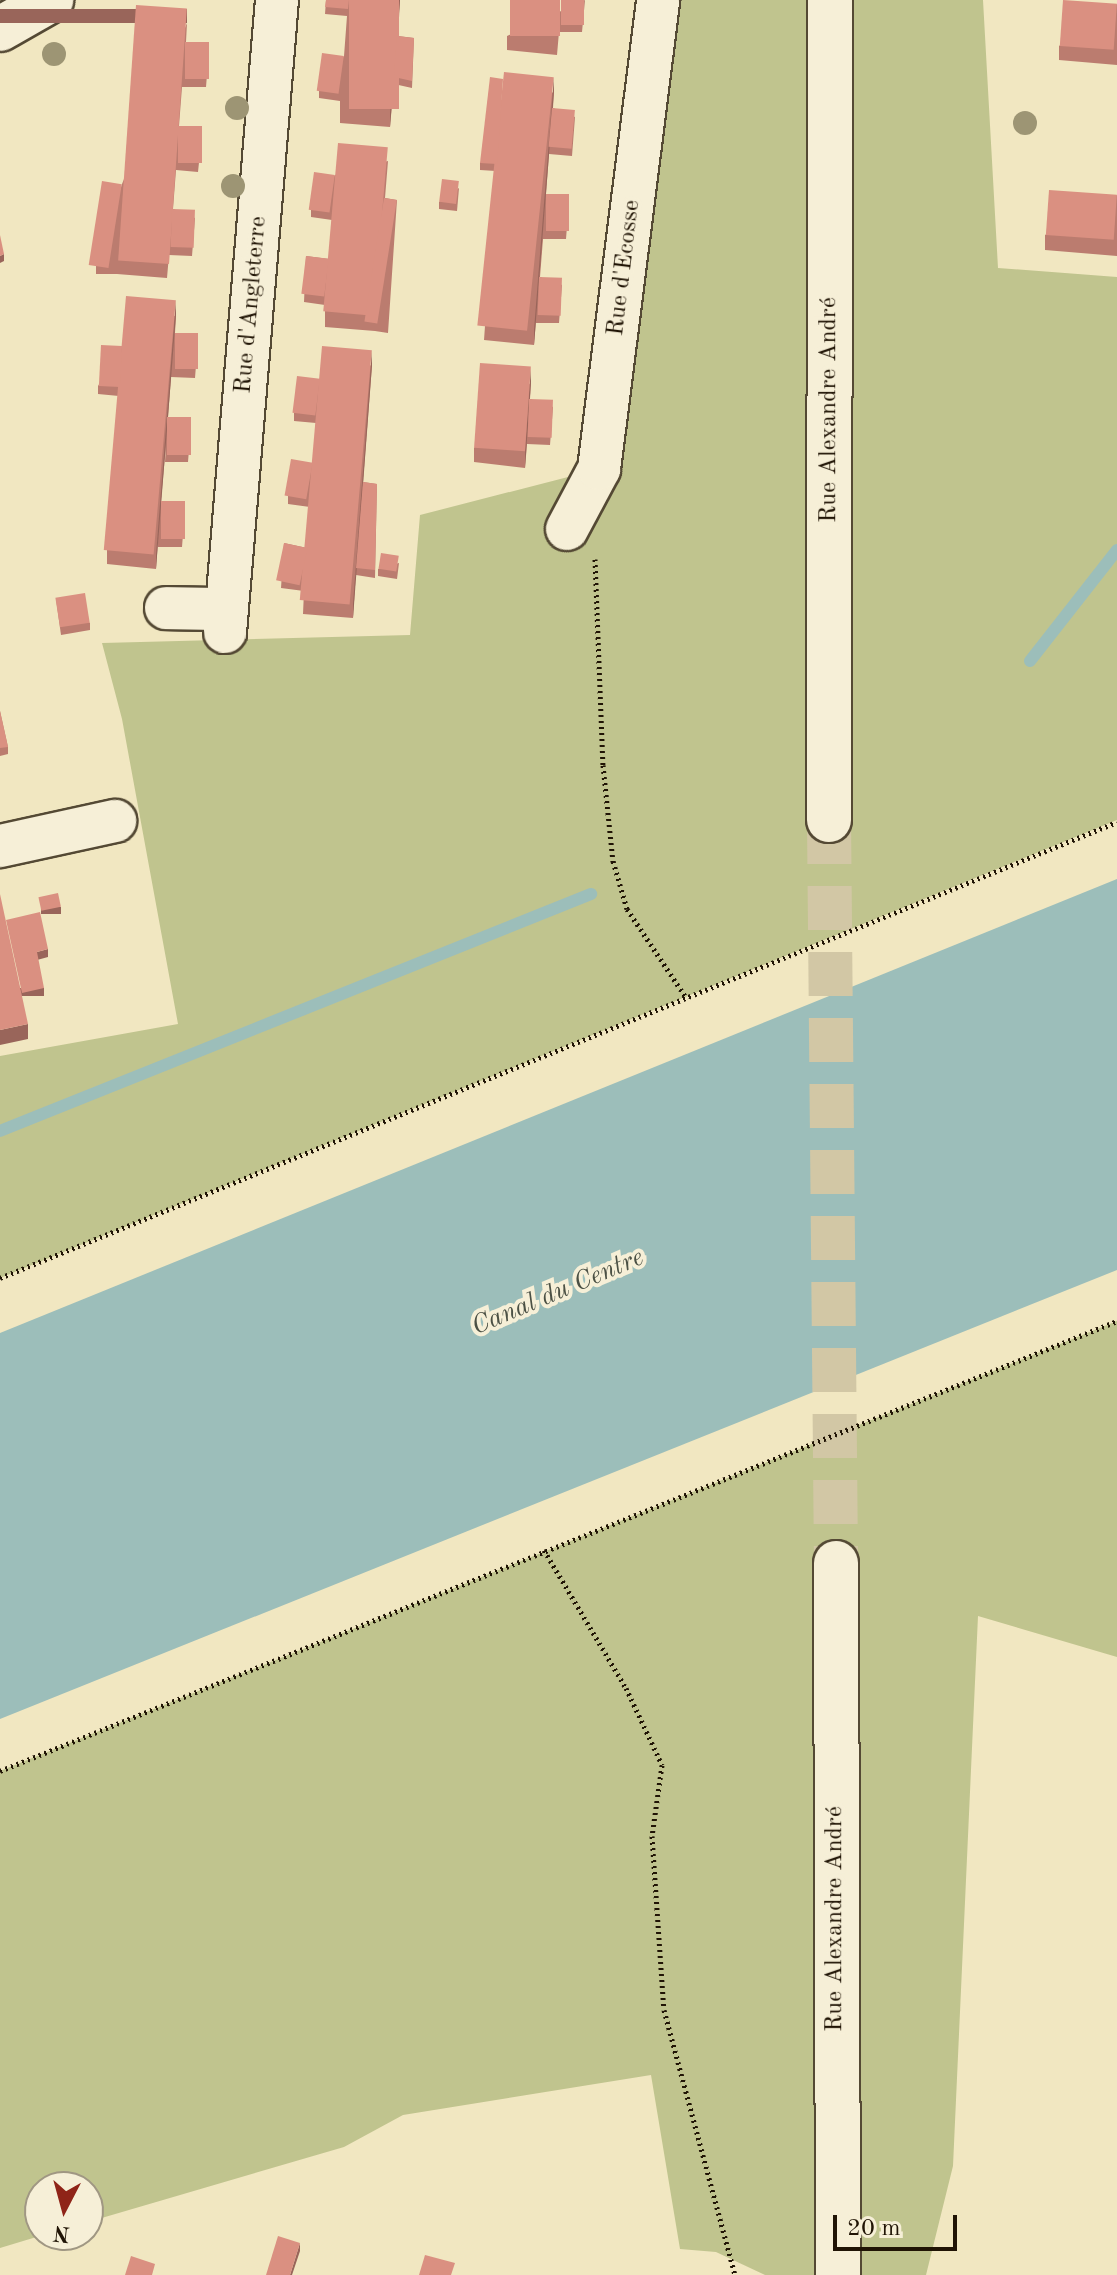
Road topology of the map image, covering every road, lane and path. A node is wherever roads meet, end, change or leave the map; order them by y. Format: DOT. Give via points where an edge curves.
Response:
graph roads {
  1 [pos="51,0"];
  2 [pos="277,0"];
  3 [pos="658,0"];
  4 [pos="830,0"];
  5 [pos="0,29"];
  6 [pos="567,529"];
  7 [pos="166,608"];
  8 [pos="829,820"];
  9 [pos="115,821"];
  10 [pos="1117,822"];
  11 [pos="0,846"];
  12 [pos="687,999"];
  13 [pos="0,1278"];
  14 [pos="1117,1321"];
  15 [pos="544,1550"];
  16 [pos="836,1563"];
  17 [pos="0,1771"];
  18 [pos="735,2275"];
  19 [pos="838,2275"];
  1 -- 5 [label="street"];
  2 -- 7 [label="street, Rue d'Angleterre" via="225,621"];
  3 -- 6 [label="street, Rue d'Ecosse" via="599,469"];
  4 -- 8 [label="street, Rue Alexandre André"];
  6 -- 12 [label="path" via="597,562 603,765 613,861 627,909"];
  9 -- 11 [label="street"];
  10 -- 12 [label="path"];
  12 -- 13 [label="path"];
  14 -- 15 [label="path"];
  15 -- 17 [label="path"];
  15 -- 18 [label="path" via="626,1688 662,1765 652,1836 664,2010"];
  16 -- 19 [label="street, Rue Alexandre André"];
}
